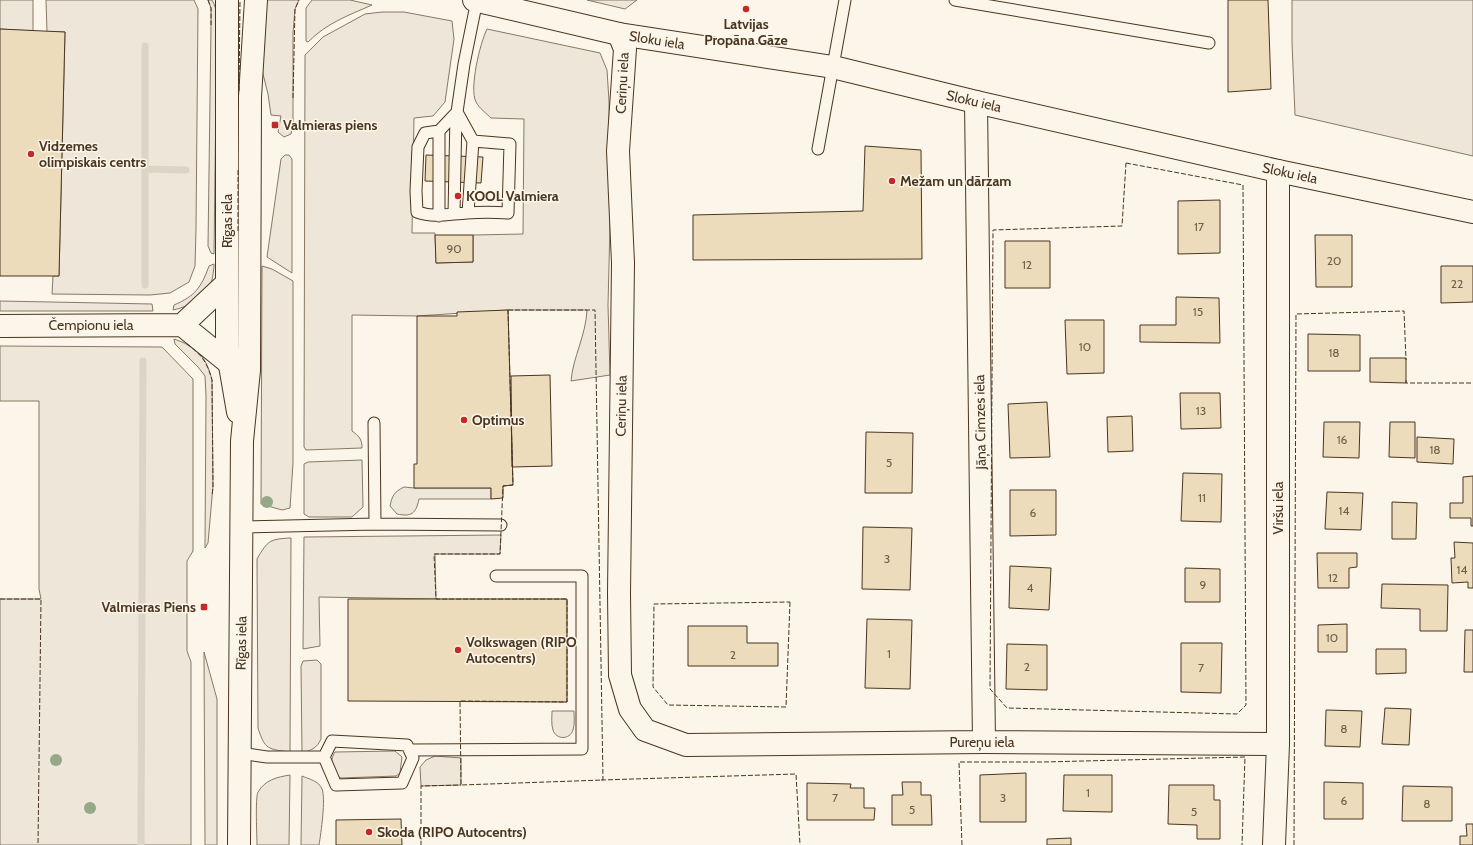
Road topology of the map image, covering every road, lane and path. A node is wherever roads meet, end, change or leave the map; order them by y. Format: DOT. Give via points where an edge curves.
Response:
graph roads {
  1 [pos="227,0"];
  2 [pos="256,0"];
  3 [pos="476,0"];
  4 [pos="844,0"];
  5 [pos="955,0"];
  6 [pos="619,34"];
  7 [pos="1209,43"];
  8 [pos="833,67"];
  9 [pos="976,102"];
  10 [pos="456,112"];
  11 [pos="439,131"];
  12 [pos="473,141"];
  13 [pos="818,149"];
  14 [pos="1278,171"];
  15 [pos="1473,212"];
  16 [pos="468,213"];
  17 [pos="454,214"];
  18 [pos="439,216"];
  19 [pos="227,283"];
  20 [pos="182,325"];
  21 [pos="0,326"];
  22 [pos="229,363"];
  23 [pos="374,422"];
  24 [pos="242,441"];
  25 [pos="375,524"];
  26 [pos="502,526"];
  27 [pos="242,527"];
  28 [pos="496,576"];
  29 [pos="984,742"];
  30 [pos="1278,744"];
  31 [pos="686,745"];
  32 [pos="410,750"];
  33 [pos="240,753"];
  34 [pos="324,757"];
  35 [pos="239,845"];
  36 [pos="1274,845"];
  1 -- 19 [label="street, Rīgas iela"];
  2 -- 24 [label="street, Rīgas iela" via="250,97 249,370"];
  3 -- 6 [label="street, Sloku iela"];
  3 -- 10 [label="lane"];
  4 -- 8 [label="lane"];
  5 -- 7 [label="lane"];
  6 -- 8 [label="street, Sloku iela"];
  6 -- 31 [label="street, Ceriņu iela" via="625,49 618,151 623,263 620,674 630,709 645,730"];
  8 -- 9 [label="street, Sloku iela"];
  8 -- 13 [label="lane"];
  9 -- 14 [label="street, Sloku iela"];
  9 -- 29 [label="street, Jāņa Cimzes iela"];
  10 -- 11 [label="lane"];
  10 -- 12 [label="lane"];
  10 -- 17 [label="lane"];
  11 -- 18 [label="lane"];
  11 -- 18 [label="lane" via="425,133 418,148 416,191 417,212"];
  12 -- 16 [label="lane"];
  12 -- 16 [label="lane" via="510,144 508,213"];
  14 -- 15 [label="street, Sloku iela"];
  14 -- 30 [label="street, Viršu iela"];
  16 -- 17 [label="lane"];
  17 -- 18 [label="lane"];
  19 -- 20 [label="street"];
  19 -- 22 [label="street, Rīgas iela"];
  20 -- 21 [label="street, Čempionu iela"];
  20 -- 22 [label="street"];
  22 -- 24 [label="street, Rīgas iela"];
  23 -- 25 [label="lane"];
  24 -- 27 [label="street, Rīgas iela"];
  25 -- 26 [label="lane"];
  25 -- 27 [label="lane"];
  27 -- 33 [label="street, Rīgas iela"];
  28 -- 32 [label="lane" via="582,576 582,749"];
  29 -- 30 [label="street, Pureņu iela"];
  29 -- 31 [label="street, Pureņu iela"];
  30 -- 36 [label="street, Viršu iela"];
  32 -- 34 [label="lane" via="407,745 332,741"];
  32 -- 34 [label="lane" via="413,758 402,784 336,785"];
  33 -- 34 [label="lane" via="267,757"];
  33 -- 35 [label="street, Rīgas iela"];
}
